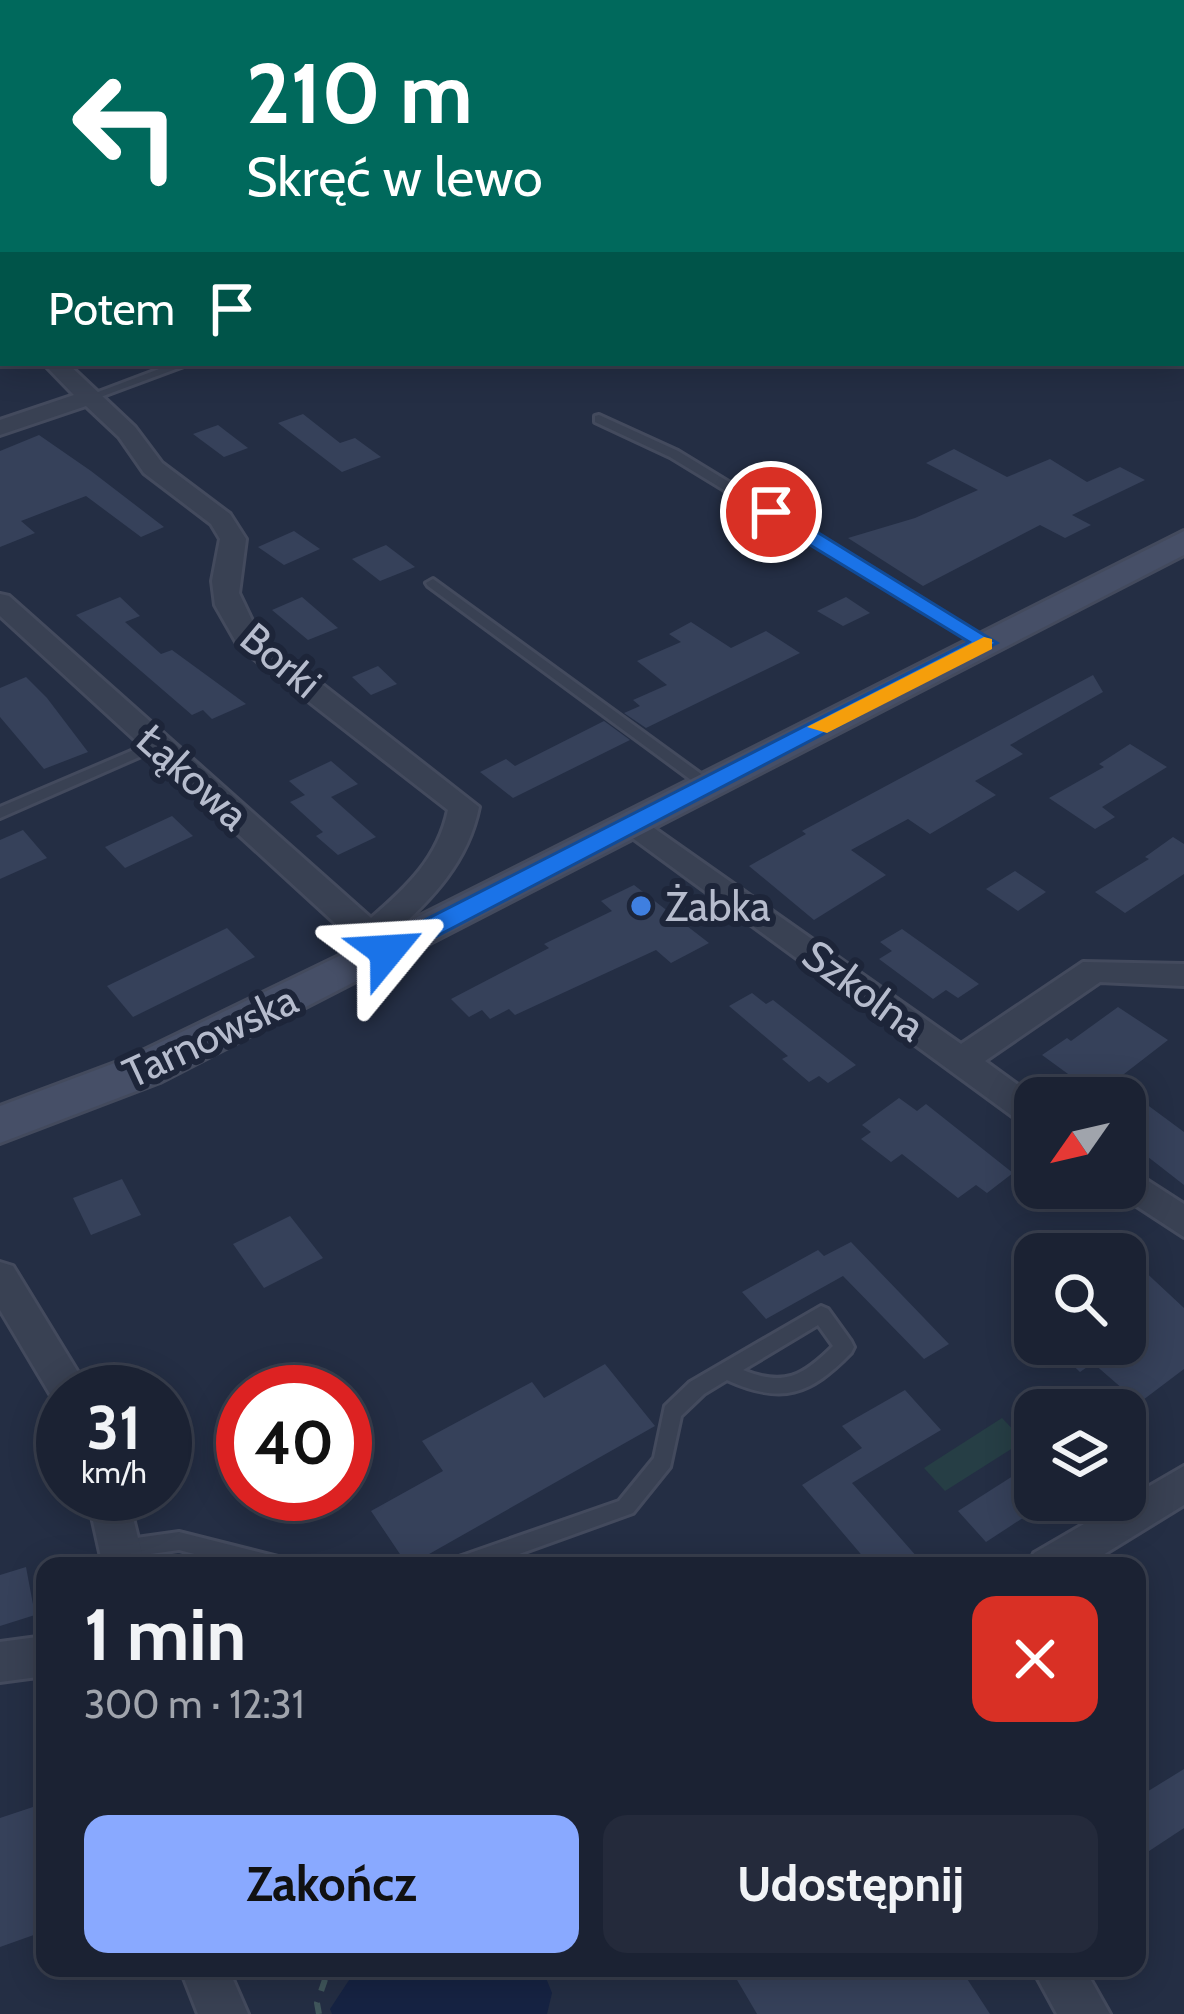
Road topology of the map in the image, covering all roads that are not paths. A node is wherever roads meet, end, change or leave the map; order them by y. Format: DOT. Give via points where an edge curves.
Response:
graph roads {
  1 [pos="57,366"];
  2 [pos="178,366"];
  3 [pos="91,397"];
  4 [pos="599,418"];
  5 [pos="0,428"];
  6 [pos="1184,541"];
  7 [pos="433,583"];
  8 [pos="0,602"];
  9 [pos="986,643"];
  10 [pos="157,744"];
  11 [pos="707,785"];
  12 [pos="0,813"];
  13 [pos="634,824"];
  14 [pos="379,944"];
  15 [pos="1184,975"];
  16 [pos="961,1061"];
  17 [pos="1014,1100"];
  18 [pos="0,1125"];
  19 [pos="1146,1195"];
  20 [pos="1184,1223"];
  21 [pos="0,1277"];
  22 [pos="54,1365"];
  23 [pos="725,1371"];
  24 [pos="1184,1484"];
  25 [pos="113,1521"];
  26 [pos="122,1557"];
  27 [pos="242,1557"];
  28 [pos="485,1557"];
  29 [pos="1063,1557"];
  30 [pos="36,1657"];
  31 [pos="0,1662"];
  32 [pos="208,1977"];
  33 [pos="1062,1977"];
  34 [pos="224,2014"];
  35 [pos="1085,2014"];
  1 -- 3 [label="street, Borki"];
  2 -- 3 [label="lane"];
  3 -- 5 [label="street"];
  3 -- 14 [label="street, Borki" via="153,468 221,520 233,539 222,577 226,612 248,641 464,807 460,842"];
  4 -- 9 [label="lane" via="674,454"];
  6 -- 9 [label="street, Tarnowska"];
  7 -- 11 [label="lane"];
  8 -- 10 [label="street, Łąkowa"];
  9 -- 11 [label="street, Tarnowska"];
  10 -- 12 [label="lane"];
  10 -- 14 [label="street, Łąkowa"];
  11 -- 13 [label="street, Tarnowska"];
  13 -- 14 [label="street, Tarnowska"];
  13 -- 16 [label="street, Szkolna"];
  14 -- 18 [label="street, Tarnowska" via="144,1070"];
  15 -- 16 [label="street" via="1094,970"];
  16 -- 17 [label="street, Szkolna"];
  19 -- 20 [label="street"];
  21 -- 22 [label="street"];
  23 -- 23 [label="lane" via="821,1314 844,1347 814,1379 778,1390"];
  23 -- 28 [label="lane" via="672,1412 663,1460 626,1507"];
  24 -- 29 [label="street"];
  25 -- 26 [label="street"];
  26 -- 27 [label="lane" via="179,1541"];
  30 -- 31 [label="street"];
  32 -- 34 [label="street"];
  33 -- 35 [label="street"];
}
